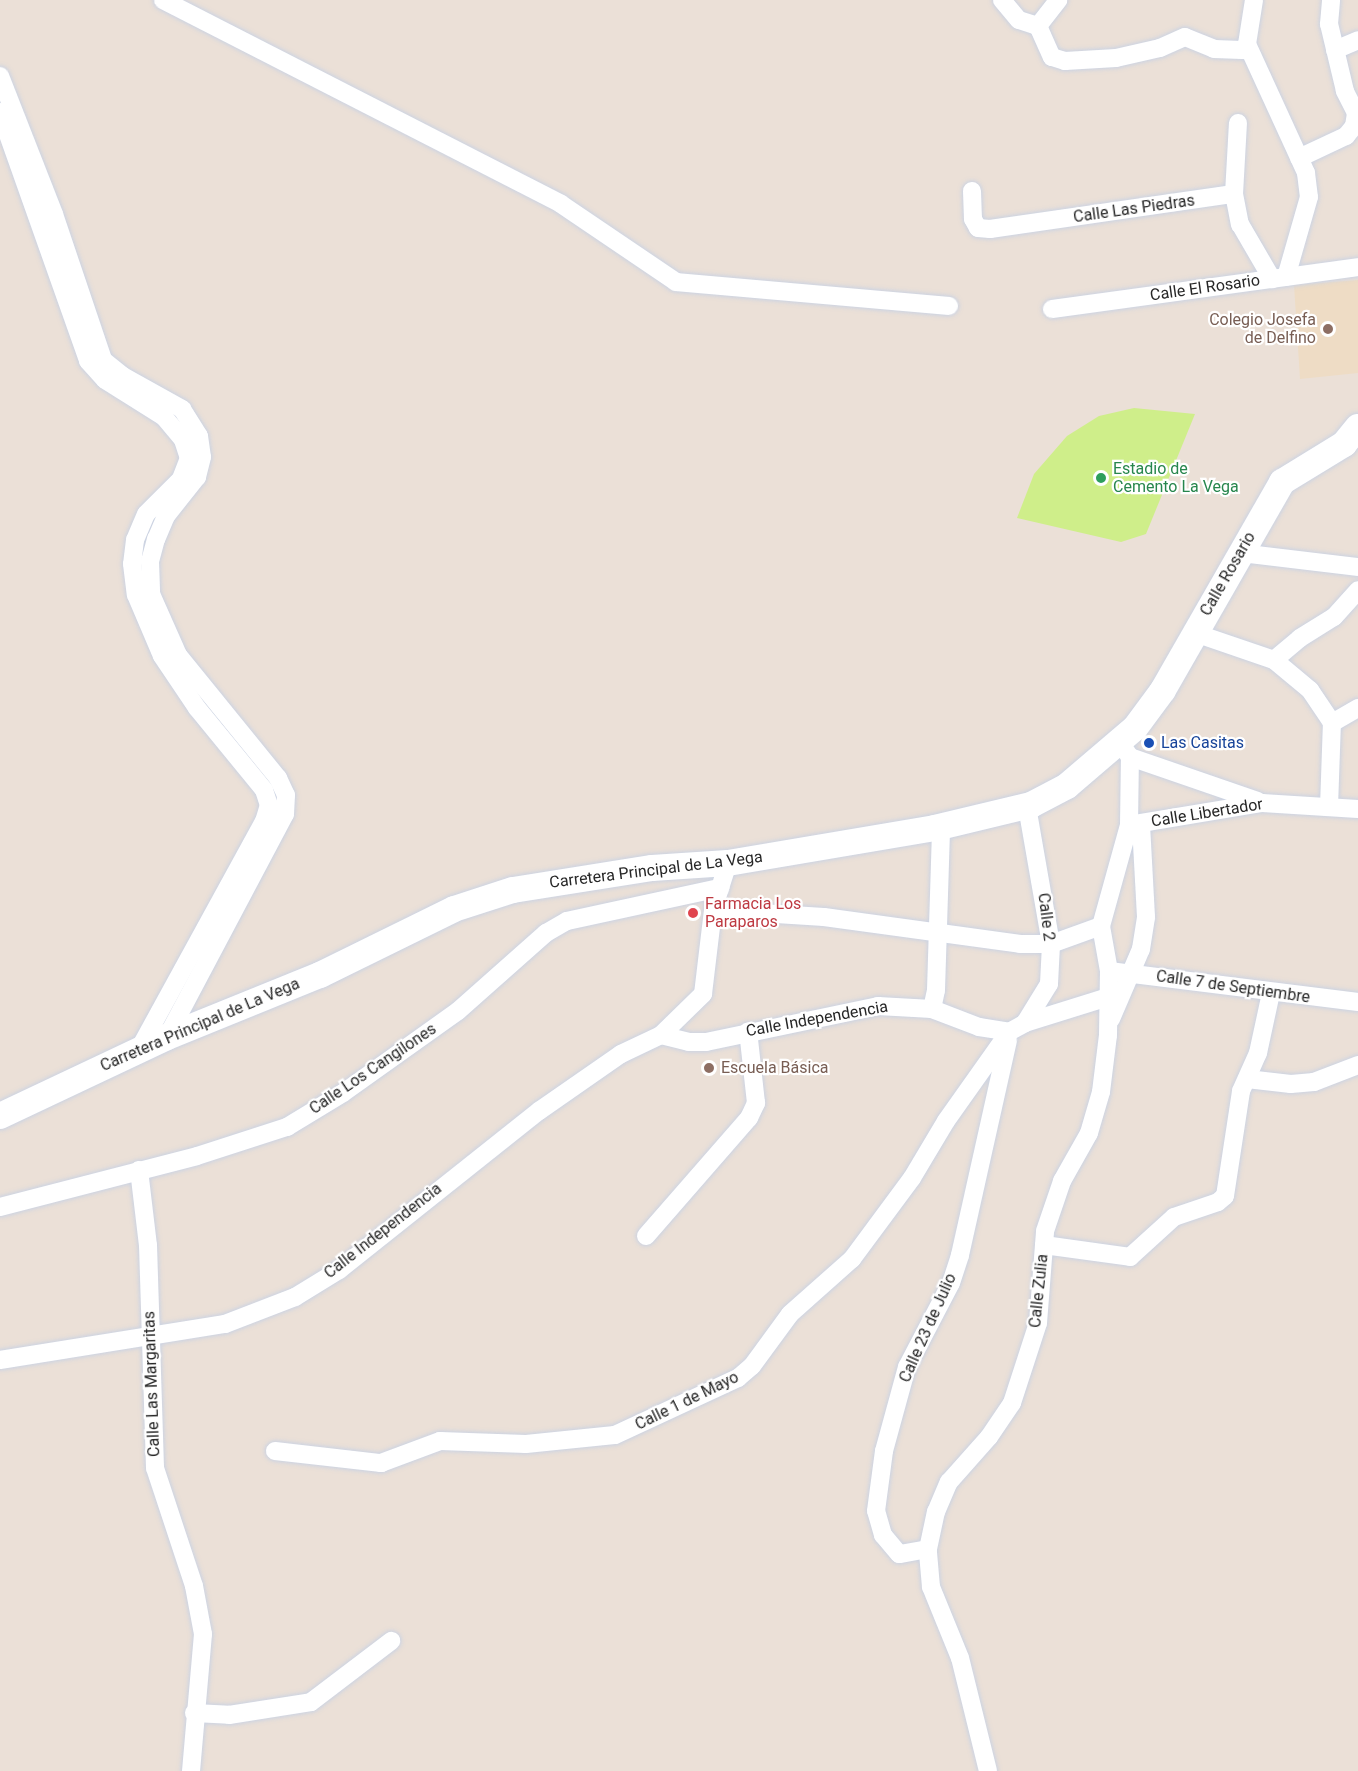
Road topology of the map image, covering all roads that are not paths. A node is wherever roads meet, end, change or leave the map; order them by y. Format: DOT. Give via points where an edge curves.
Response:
graph roads {
  1 [pos="162,0"];
  2 [pos="1002,0"];
  3 [pos="1058,0"];
  4 [pos="1254,0"];
  5 [pos="1330,0"];
  6 [pos="1038,26"];
  7 [pos="1358,40"];
  8 [pos="1249,50"];
  9 [pos="1335,50"];
  10 [pos="0,76"];
  11 [pos="1357,106"];
  12 [pos="0,112"];
  13 [pos="1238,123"];
  14 [pos="1299,158"];
  15 [pos="972,191"];
  16 [pos="1234,194"];
  17 [pos="1358,267"];
  18 [pos="1279,278"];
  19 [pos="949,306"];
  20 [pos="1052,309"];
  21 [pos="1358,427"];
  22 [pos="1240,553"];
  23 [pos="1358,567"];
  24 [pos="1358,590"];
  25 [pos="1195,633"];
  26 [pos="1274,660"];
  27 [pos="1358,708"];
  28 [pos="1332,723"];
  29 [pos="1124,749"];
  30 [pos="1262,803"];
  31 [pos="1027,806"];
  32 [pos="1329,807"];
  33 [pos="1358,809"];
  34 [pos="1135,824"];
  35 [pos="941,827"];
  36 [pos="728,863"];
  37 [pos="720,888"];
  38 [pos="713,910"];
  39 [pos="1101,926"];
  40 [pos="939,934"];
  41 [pos="1051,944"];
  42 [pos="1109,971"];
  43 [pos="1132,974"];
  44 [pos="1271,993"];
  45 [pos="1108,998"];
  46 [pos="1358,1002"];
  47 [pos="932,1009"];
  48 [pos="1108,1024"];
  49 [pos="1017,1028"];
  50 [pos="748,1031"];
  51 [pos="661,1035"];
  52 [pos="167,1036"];
  53 [pos="139,1049"];
  54 [pos="1358,1065"];
  55 [pos="1247,1079"];
  56 [pos="0,1116"];
  57 [pos="139,1170"];
  58 [pos="0,1207"];
  59 [pos="646,1236"];
  60 [pos="1044,1245"];
  61 [pos="151,1337"];
  62 [pos="0,1360"];
  63 [pos="275,1451"];
  64 [pos="928,1549"];
  65 [pos="391,1641"];
  66 [pos="194,1713"];
  67 [pos="191,1771"];
  68 [pos="988,1771"];
  1 -- 19 [label="street" via="561,204 676,282"];
  2 -- 6 [label="street" via="1019,20"];
  3 -- 6 [label="street"];
  4 -- 8 [label="street" via="1247,28"];
  5 -- 9 [label="street" via="1329,24"];
  6 -- 8 [label="street" via="1052,57 1065,61 1116,58 1160,48 1185,37 1214,49"];
  7 -- 9 [label="street"];
  8 -- 14 [label="street"];
  9 -- 11 [label="street" via="1345,91"];
  10 -- 52 [label="street" via="54,214 104,360 123,376 182,409 199,436 202,457 197,477 166,516 156,539 150,561 151,594 178,655 278,778 286,795 285,814"];
  11 -- 14 [label="street" via="1354,126 1346,136"];
  12 -- 53 [label="street" via="88,361 105,380 164,417 183,440 189,458 181,479 146,514 135,540 132,564 136,595 162,656 197,708 264,790 269,805 264,821"];
  13 -- 16 [label="street"];
  14 -- 18 [label="street" via="1309,196"];
  15 -- 16 [label="street, Calle Las Piedras" via="973,219 978,228 990,229"];
  16 -- 18 [label="street" via="1240,224"];
  17 -- 18 [label="street, Calle El Rosario"];
  18 -- 20 [label="street, Calle El Rosario"];
  21 -- 22 [label="street, Calle Rosario" via="1344,444 1282,482"];
  22 -- 23 [label="street"];
  22 -- 25 [label="street, Calle Rosario"];
  24 -- 26 [label="street" via="1334,617"];
  25 -- 26 [label="street"];
  25 -- 29 [label="street, Calle Rosario"];
  26 -- 28 [label="street" via="1311,690"];
  27 -- 28 [label="street"];
  28 -- 32 [label="street"];
  29 -- 30 [label="street"];
  29 -- 31 [label="street, Carretera Principal de La Vega"];
  29 -- 34 [label="street"];
  30 -- 32 [label="street, Calle Libertador"];
  30 -- 34 [label="street, Calle Libertador"];
  31 -- 35 [label="street, Carretera Principal de La Vega"];
  31 -- 41 [label="street, Calle 2"];
  32 -- 33 [label="street, Calle Libertador"];
  34 -- 39 [label="street, Calle Zulia"];
  34 -- 43 [label="street" via="1146,916"];
  35 -- 36 [label="street, Carretera Principal de La Vega"];
  35 -- 40 [label="street"];
  36 -- 37 [label="street, Calle Independencia"];
  36 -- 52 [label="street, Carretera Principal de La Vega" via="652,868 513,890 454,909 320,975"];
  37 -- 38 [label="street, Calle Independencia"];
  37 -- 57 [label="street, Calle Los Cangilones" via="567,921 546,933 458,1011 343,1093 287,1127"];
  38 -- 40 [label="street" via="824,917"];
  38 -- 51 [label="street, Calle Independencia" via="703,994"];
  39 -- 41 [label="street"];
  39 -- 42 [label="street, Calle Zulia"];
  40 -- 41 [label="street"];
  40 -- 47 [label="street"];
  41 -- 49 [label="street, Calle 2" via="1049,984"];
  42 -- 43 [label="street, Calle 7 de Septiembre"];
  42 -- 45 [label="street, Calle Zulia"];
  43 -- 44 [label="street, Calle 7 de Septiembre"];
  43 -- 48 [label="street"];
  44 -- 46 [label="street, Calle 7 de Septiembre"];
  44 -- 55 [label="street" via="1258,1053"];
  45 -- 48 [label="street, Calle Zulia"];
  45 -- 49 [label="street, Calle Independencia"];
  47 -- 49 [label="street, Calle Independencia" via="979,1027"];
  47 -- 50 [label="street, Calle Independencia" via="878,1006"];
  48 -- 60 [label="street, Calle Zulia" via="1101,1092 1089,1133 1062,1181"];
  49 -- 63 [label="street, Calle 1 de Mayo" via="946,1121 912,1178 852,1259 790,1314 752,1366 738,1378 615,1435 526,1444 440,1441 381,1463"];
  49 -- 64 [label="street, Calle 23 de Julio" via="960,1255 951,1283 907,1367 884,1451 876,1511 883,1534 898,1554"];
  50 -- 51 [label="street, Calle Independencia" via="706,1042"];
  50 -- 59 [label="street" via="756,1103 749,1118"];
  51 -- 61 [label="street, Calle Independencia" via="621,1054 539,1111 431,1192 339,1270 295,1297 225,1324"];
  52 -- 53 [label="street, Carretera Principal de La Vega"];
  53 -- 56 [label="street, Carretera Principal de La Vega"];
  54 -- 55 [label="street" via="1314,1082 1291,1084"];
  55 -- 60 [label="street" via="1241,1090 1225,1196 1218,1202 1174,1217 1130,1257"];
  57 -- 58 [label="street, Calle Los Cangilones"];
  57 -- 61 [label="street, Calle Las Margaritas" via="148,1245"];
  60 -- 64 [label="street, Calle Zulia" via="1038,1323 1012,1403 989,1437 949,1482 936,1512"];
  61 -- 62 [label="street, Calle Independencia"];
  61 -- 66 [label="street, Calle Las Margaritas" via="155,1468 194,1586 203,1634"];
  64 -- 68 [label="street, Calle Zulia" via="932,1587 960,1658"];
  65 -- 66 [label="street" via="311,1702 229,1715"];
  66 -- 67 [label="street, Calle Las Margaritas"];
}
